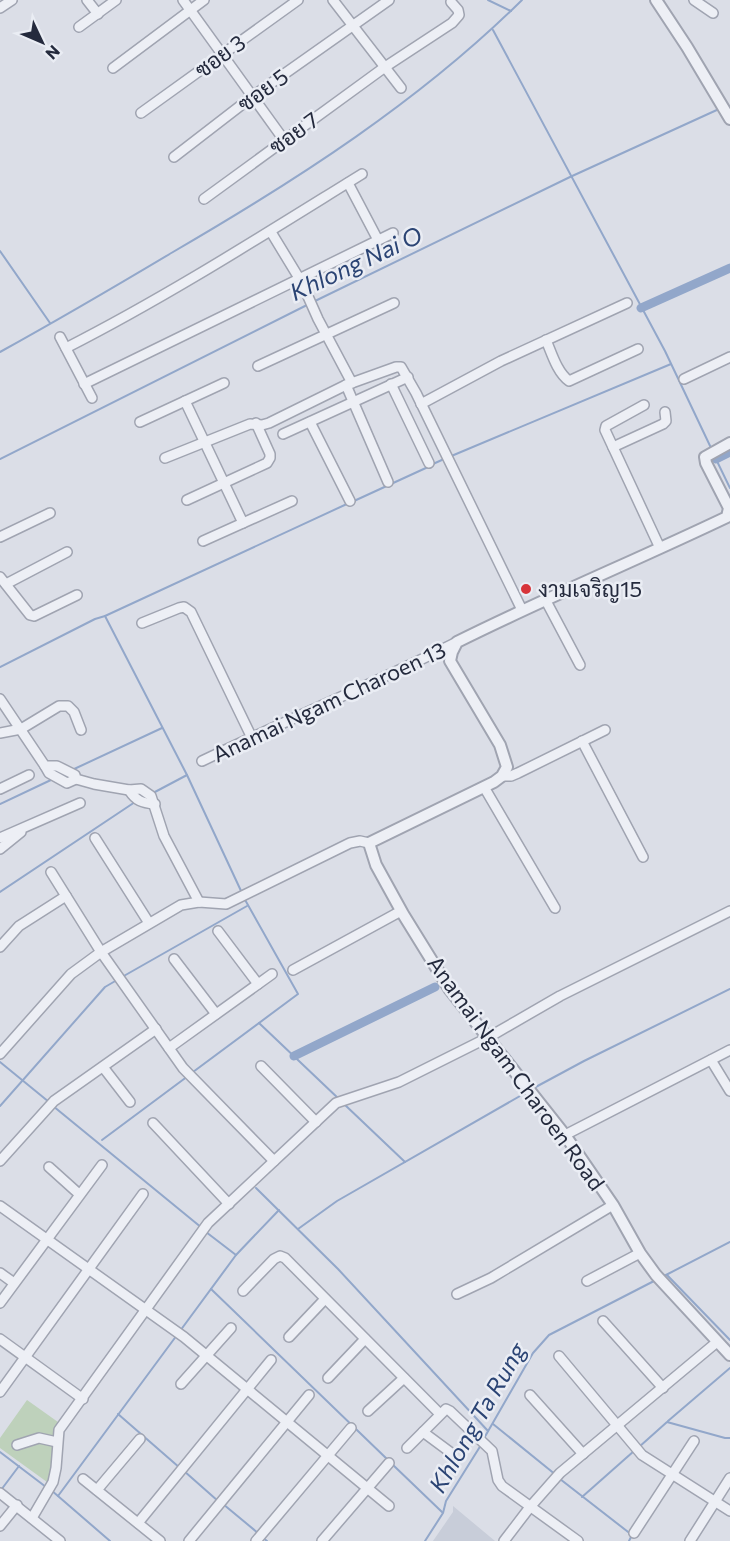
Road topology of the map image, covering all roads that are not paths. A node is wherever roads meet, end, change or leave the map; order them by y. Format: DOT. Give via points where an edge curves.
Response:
graph roads {
  1 [pos="12,0"];
  2 [pos="87,0"];
  3 [pos="116,0"];
  4 [pos="183,0"];
  5 [pos="204,0"];
  6 [pos="298,0"];
  7 [pos="333,0"];
  8 [pos="389,0"];
  9 [pos="656,0"];
  10 [pos="694,0"];
  11 [pos="451,2"];
  12 [pos="0,8"];
  13 [pos="190,10"];
  14 [pos="713,13"];
  15 [pos="98,14"];
  16 [pos="353,26"];
  17 [pos="79,27"];
  18 [pos="222,55"];
  19 [pos="385,67"];
  20 [pos="113,68"];
  21 [pos="401,88"];
  22 [pos="253,96"];
  23 [pos="141,113"];
  24 [pos="729,117"];
  25 [pos="284,140"];
  26 [pos="174,157"];
  27 [pos="362,174"];
  28 [pos="348,183"];
  29 [pos="204,199"];
  30 [pos="271,232"];
  31 [pos="393,233"];
  32 [pos="378,240"];
  33 [pos="300,279"];
  34 [pos="394,303"];
  35 [pos="627,303"];
  36 [pos="326,334"];
  37 [pos="60,337"];
  38 [pos="546,340"];
  39 [pos="66,348"];
  40 [pos="638,349"];
  41 [pos="730,357"];
  42 [pos="258,366"];
  43 [pos="408,377"];
  44 [pos="684,380"];
  45 [pos="224,383"];
  46 [pos="84,384"];
  47 [pos="349,384"];
  48 [pos="392,384"];
  49 [pos="92,398"];
  50 [pos="186,401"];
  51 [pos="353,403"];
  52 [pos="421,404"];
  53 [pos="644,405"];
  54 [pos="665,412"];
  55 [pos="140,422"];
  56 [pos="310,422"];
  57 [pos="256,423"];
  58 [pos="283,434"];
  59 [pos="206,441"];
  60 [pos="730,443"];
  61 [pos="613,447"];
  62 [pos="165,458"];
  63 [pos="429,464"];
  64 [pos="388,482"];
  65 [pos="225,483"];
  66 [pos="187,500"];
  67 [pos="292,501"];
  68 [pos="350,501"];
  69 [pos="50,513"];
  70 [pos="730,513"];
  71 [pos="243,523"];
  72 [pos="0,537"];
  73 [pos="204,541"];
  74 [pos="660,548"];
  75 [pos="67,552"];
  76 [pos="5,583"];
  77 [pos="0,595"];
  78 [pos="77,595"];
  79 [pos="545,599"];
  80 [pos="522,610"];
  81 [pos="142,623"];
  82 [pos="456,642"];
  83 [pos="580,664"];
  84 [pos="0,699"];
  85 [pos="21,729"];
  86 [pos="81,730"];
  87 [pos="604,730"];
  88 [pos="0,733"];
  89 [pos="251,736"];
  90 [pos="582,741"];
  91 [pos="202,761"];
  92 [pos="47,770"];
  93 [pos="29,776"];
  94 [pos="502,776"];
  95 [pos="73,779"];
  96 [pos="484,787"];
  97 [pos="0,789"];
  98 [pos="132,793"];
  99 [pos="153,800"];
  100 [pos="80,803"];
  101 [pos="30,825"];
  102 [pos="0,838"];
  103 [pos="95,838"];
  104 [pos="369,843"];
  105 [pos="0,849"];
  106 [pos="643,857"];
  107 [pos="51,872"];
  108 [pos="66,896"];
  109 [pos="199,902"];
  110 [pos="555,908"];
  111 [pos="401,911"];
  112 [pos="730,911"];
  113 [pos="149,923"];
  114 [pos="218,931"];
  115 [pos="0,946"];
  116 [pos="101,952"];
  117 [pos="174,959"];
  118 [pos="293,970"];
  119 [pos="272,974"];
  120 [pos="258,984"];
  121 [pos="216,1014"];
  122 [pos="156,1029"];
  123 [pos="489,1037"];
  124 [pos="169,1048"];
  125 [pos="730,1050"];
  126 [pos="0,1054"];
  127 [pos="711,1060"];
  128 [pos="261,1066"];
  129 [pos="103,1067"];
  130 [pos="730,1091"];
  131 [pos="130,1102"];
  132 [pos="316,1122"];
  133 [pos="153,1123"];
  134 [pos="565,1135"];
  135 [pos="0,1161"];
  136 [pos="274,1161"];
  137 [pos="102,1165"];
  138 [pos="49,1167"];
  139 [pos="80,1194"];
  140 [pos="142,1194"];
  141 [pos="229,1204"];
  142 [pos="613,1205"];
  143 [pos="0,1206"];
  144 [pos="46,1239"];
  145 [pos="640,1253"];
  146 [pos="88,1270"];
  147 [pos="0,1273"];
  148 [pos="587,1281"];
  149 [pos="14,1283"];
  150 [pos="243,1291"];
  151 [pos="457,1294"];
  152 [pos="325,1299"];
  153 [pos="0,1303"];
  154 [pos="146,1311"];
  155 [pos="603,1321"];
  156 [pos="231,1328"];
  157 [pos="289,1337"];
  158 [pos="0,1339"];
  159 [pos="365,1339"];
  160 [pos="717,1342"];
  161 [pos="730,1354"];
  162 [pos="207,1356"];
  163 [pos="559,1356"];
  164 [pos="25,1358"];
  165 [pos="271,1360"];
  166 [pos="328,1377"];
  167 [pos="404,1378"];
  168 [pos="182,1384"];
  169 [pos="663,1388"];
  170 [pos="246,1389"];
  171 [pos="0,1392"];
  172 [pos="309,1395"];
  173 [pos="530,1395"];
  174 [pos="83,1399"];
  175 [pos="368,1411"];
  176 [pos="440,1414"];
  177 [pos="286,1422"];
  178 [pos="616,1425"];
  179 [pos="351,1428"];
  180 [pos="423,1432"];
  181 [pos="140,1439"];
  182 [pos="694,1441"];
  183 [pos="57,1442"];
  184 [pos="17,1445"];
  185 [pos="407,1448"];
  186 [pos="450,1452"];
  187 [pos="583,1454"];
  188 [pos="326,1455"];
  189 [pos="388,1463"];
  190 [pos="671,1475"];
  191 [pos="730,1478"];
  192 [pos="83,1479"];
  193 [pos="366,1489"];
  194 [pos="97,1490"];
  195 [pos="0,1493"];
  196 [pos="715,1502"];
  197 [pos="17,1506"];
  198 [pos="389,1506"];
  199 [pos="531,1507"];
  200 [pos="730,1511"];
  201 [pos="32,1518"];
  202 [pos="138,1523"];
  203 [pos="0,1526"];
  204 [pos="634,1533"];
  205 [pos="57,1540"];
  206 [pos="573,1540"];
  207 [pos="160,1541"];
  208 [pos="189,1541"];
  209 [pos="256,1541"];
  210 [pos="322,1541"];
  211 [pos="504,1541"];
  212 [pos="690,1541"];
  1 -- 12 [label="street"];
  2 -- 15 [label="street"];
  3 -- 15 [label="street"];
  4 -- 13 [label="street"];
  5 -- 13 [label="street"];
  6 -- 18 [label="street, ซอย 3"];
  7 -- 16 [label="street"];
  8 -- 16 [label="street, ซอย 5"];
  9 -- 24 [label="street"];
  10 -- 14 [label="street"];
  11 -- 19 [label="street, ซอย 7" via="459,15 452,22"];
  13 -- 18 [label="street"];
  13 -- 20 [label="street"];
  15 -- 17 [label="street"];
  16 -- 19 [label="street"];
  16 -- 22 [label="street, ซอย 5"];
  18 -- 22 [label="street"];
  18 -- 23 [label="street, ซอย 3"];
  19 -- 21 [label="street"];
  19 -- 25 [label="street, ซอย 7"];
  22 -- 25 [label="street"];
  22 -- 26 [label="street, ซอย 5"];
  25 -- 29 [label="street, ซอย 7"];
  27 -- 28 [label="street"];
  28 -- 30 [label="street"];
  28 -- 32 [label="street"];
  30 -- 33 [label="street"];
  30 -- 39 [label="street"];
  31 -- 32 [label="street"];
  32 -- 33 [label="street"];
  33 -- 36 [label="street"];
  33 -- 46 [label="street"];
  34 -- 36 [label="street"];
  35 -- 38 [label="street"];
  36 -- 42 [label="street"];
  36 -- 47 [label="street"];
  37 -- 39 [label="street"];
  38 -- 40 [label="street" via="569,381"];
  38 -- 52 [label="street"];
  39 -- 46 [label="street"];
  41 -- 44 [label="street"];
  43 -- 47 [label="street" via="401,367 396,367"];
  43 -- 48 [label="street"];
  43 -- 52 [label="street"];
  45 -- 50 [label="street"];
  46 -- 49 [label="street"];
  47 -- 51 [label="street"];
  47 -- 57 [label="street" via="269,423"];
  48 -- 51 [label="street"];
  48 -- 63 [label="street"];
  50 -- 55 [label="street"];
  50 -- 59 [label="street"];
  51 -- 56 [label="street"];
  51 -- 64 [label="street"];
  52 -- 80 [label="street"];
  53 -- 61 [label="street" via="606,426"];
  54 -- 61 [label="street" via="663,424"];
  56 -- 58 [label="street"];
  56 -- 68 [label="street"];
  57 -- 59 [label="street"];
  57 -- 65 [label="street" via="270,458"];
  59 -- 62 [label="street"];
  59 -- 65 [label="street"];
  60 -- 70 [label="street" via="705,457"];
  61 -- 74 [label="street"];
  65 -- 66 [label="street"];
  65 -- 71 [label="street"];
  67 -- 71 [label="street"];
  69 -- 72 [label="street"];
  70 -- 74 [label="street"];
  71 -- 73 [label="street"];
  74 -- 79 [label="street"];
  75 -- 76 [label="street"];
  76 -- 77 [label="street"];
  76 -- 78 [label="street" via="34,616"];
  79 -- 80 [label="street"];
  79 -- 83 [label="street"];
  80 -- 82 [label="street"];
  81 -- 89 [label="street" via="179,608 191,612"];
  82 -- 89 [label="street, Anamai Ngam Charoen 13"];
  82 -- 94 [label="street" via="450,661 504,755 507,767"];
  84 -- 85 [label="street"];
  85 -- 86 [label="street" via="59,706 68,706"];
  85 -- 88 [label="street"];
  85 -- 92 [label="street"];
  87 -- 90 [label="street"];
  89 -- 91 [label="street, Anamai Ngam Charoen 13"];
  90 -- 94 [label="street" via="518,774"];
  90 -- 106 [label="street"];
  92 -- 95 [label="street"];
  92 -- 95 [label="street" via="57,766"];
  93 -- 97 [label="street"];
  94 -- 96 [label="street"];
  95 -- 98 [label="street"];
  96 -- 104 [label="street"];
  96 -- 110 [label="street"];
  98 -- 99 [label="street" via="142,803"];
  98 -- 99 [label="street" via="141,789"];
  99 -- 109 [label="street" via="164,836"];
  100 -- 101 [label="street"];
  101 -- 102 [label="street"];
  101 -- 105 [label="street"];
  103 -- 113 [label="street"];
  104 -- 109 [label="street" via="350,843 226,904"];
  104 -- 111 [label="street, Anamai Ngam Charoen Road" via="376,865"];
  107 -- 108 [label="street"];
  108 -- 115 [label="street" via="19,926"];
  108 -- 116 [label="street"];
  109 -- 113 [label="street" via="182,905"];
  111 -- 118 [label="street"];
  111 -- 123 [label="street, Anamai Ngam Charoen Road" via="450,990"];
  112 -- 123 [label="street" via="560,996"];
  113 -- 116 [label="street"];
  114 -- 120 [label="street"];
  116 -- 122 [label="street"];
  116 -- 126 [label="street" via="71,974"];
  117 -- 121 [label="street"];
  119 -- 120 [label="street"];
  120 -- 121 [label="street"];
  121 -- 124 [label="street"];
  122 -- 124 [label="street"];
  122 -- 129 [label="street"];
  123 -- 132 [label="street" via="399,1082 336,1103"];
  123 -- 134 [label="street, Anamai Ngam Charoen Road"];
  124 -- 136 [label="street" via="194,1080"];
  125 -- 127 [label="street"];
  127 -- 130 [label="street"];
  127 -- 134 [label="street"];
  128 -- 132 [label="street"];
  129 -- 131 [label="street"];
  129 -- 135 [label="street" via="54,1101"];
  132 -- 136 [label="street"];
  133 -- 141 [label="street"];
  134 -- 142 [label="street, Anamai Ngam Charoen Road"];
  136 -- 141 [label="street"];
  137 -- 139 [label="street"];
  138 -- 139 [label="street"];
  139 -- 144 [label="street"];
  140 -- 146 [label="street"];
  141 -- 154 [label="street" via="206,1227"];
  142 -- 145 [label="street, Anamai Ngam Charoen Road"];
  142 -- 151 [label="street"];
  143 -- 144 [label="street"];
  144 -- 146 [label="street"];
  144 -- 149 [label="street"];
  145 -- 148 [label="street"];
  145 -- 160 [label="street, Anamai Ngam Charoen Road"];
  146 -- 154 [label="street"];
  146 -- 164 [label="street"];
  147 -- 149 [label="street"];
  149 -- 153 [label="street"];
  150 -- 152 [label="street" via="280,1256"];
  152 -- 157 [label="street"];
  152 -- 159 [label="street"];
  154 -- 162 [label="street"];
  154 -- 174 [label="street"];
  155 -- 169 [label="street"];
  156 -- 162 [label="street"];
  158 -- 164 [label="street"];
  159 -- 166 [label="street"];
  159 -- 167 [label="street"];
  160 -- 161 [label="street, Anamai Ngam Charoen Road"];
  160 -- 169 [label="street"];
  162 -- 168 [label="street"];
  162 -- 170 [label="street"];
  163 -- 178 [label="street"];
  164 -- 171 [label="street"];
  164 -- 174 [label="street"];
  165 -- 170 [label="street"];
  167 -- 175 [label="street"];
  167 -- 176 [label="street"];
  169 -- 178 [label="street"];
  170 -- 177 [label="street"];
  170 -- 202 [label="street"];
  172 -- 177 [label="street"];
  173 -- 187 [label="street"];
  174 -- 183 [label="street" via="59,1430"];
  176 -- 180 [label="street"];
  176 -- 199 [label="street" via="446,1409 454,1413 489,1448 502,1486"];
  177 -- 188 [label="street"];
  177 -- 208 [label="street"];
  178 -- 187 [label="street"];
  178 -- 190 [label="street" via="642,1455"];
  179 -- 188 [label="street"];
  180 -- 185 [label="street"];
  180 -- 186 [label="street"];
  181 -- 194 [label="street"];
  182 -- 190 [label="street"];
  183 -- 184 [label="street" via="39,1438"];
  183 -- 201 [label="street" via="53,1482"];
  187 -- 199 [label="street" via="560,1473"];
  188 -- 193 [label="street"];
  188 -- 209 [label="street"];
  189 -- 193 [label="street"];
  190 -- 196 [label="street"];
  190 -- 204 [label="street"];
  191 -- 196 [label="street"];
  192 -- 194 [label="street"];
  193 -- 198 [label="street"];
  193 -- 210 [label="street"];
  194 -- 202 [label="street"];
  195 -- 197 [label="street"];
  196 -- 200 [label="street"];
  196 -- 212 [label="street"];
  197 -- 201 [label="street"];
  197 -- 203 [label="street"];
  199 -- 206 [label="street"];
  199 -- 211 [label="street"];
  201 -- 205 [label="street"];
  202 -- 207 [label="street"];
}
